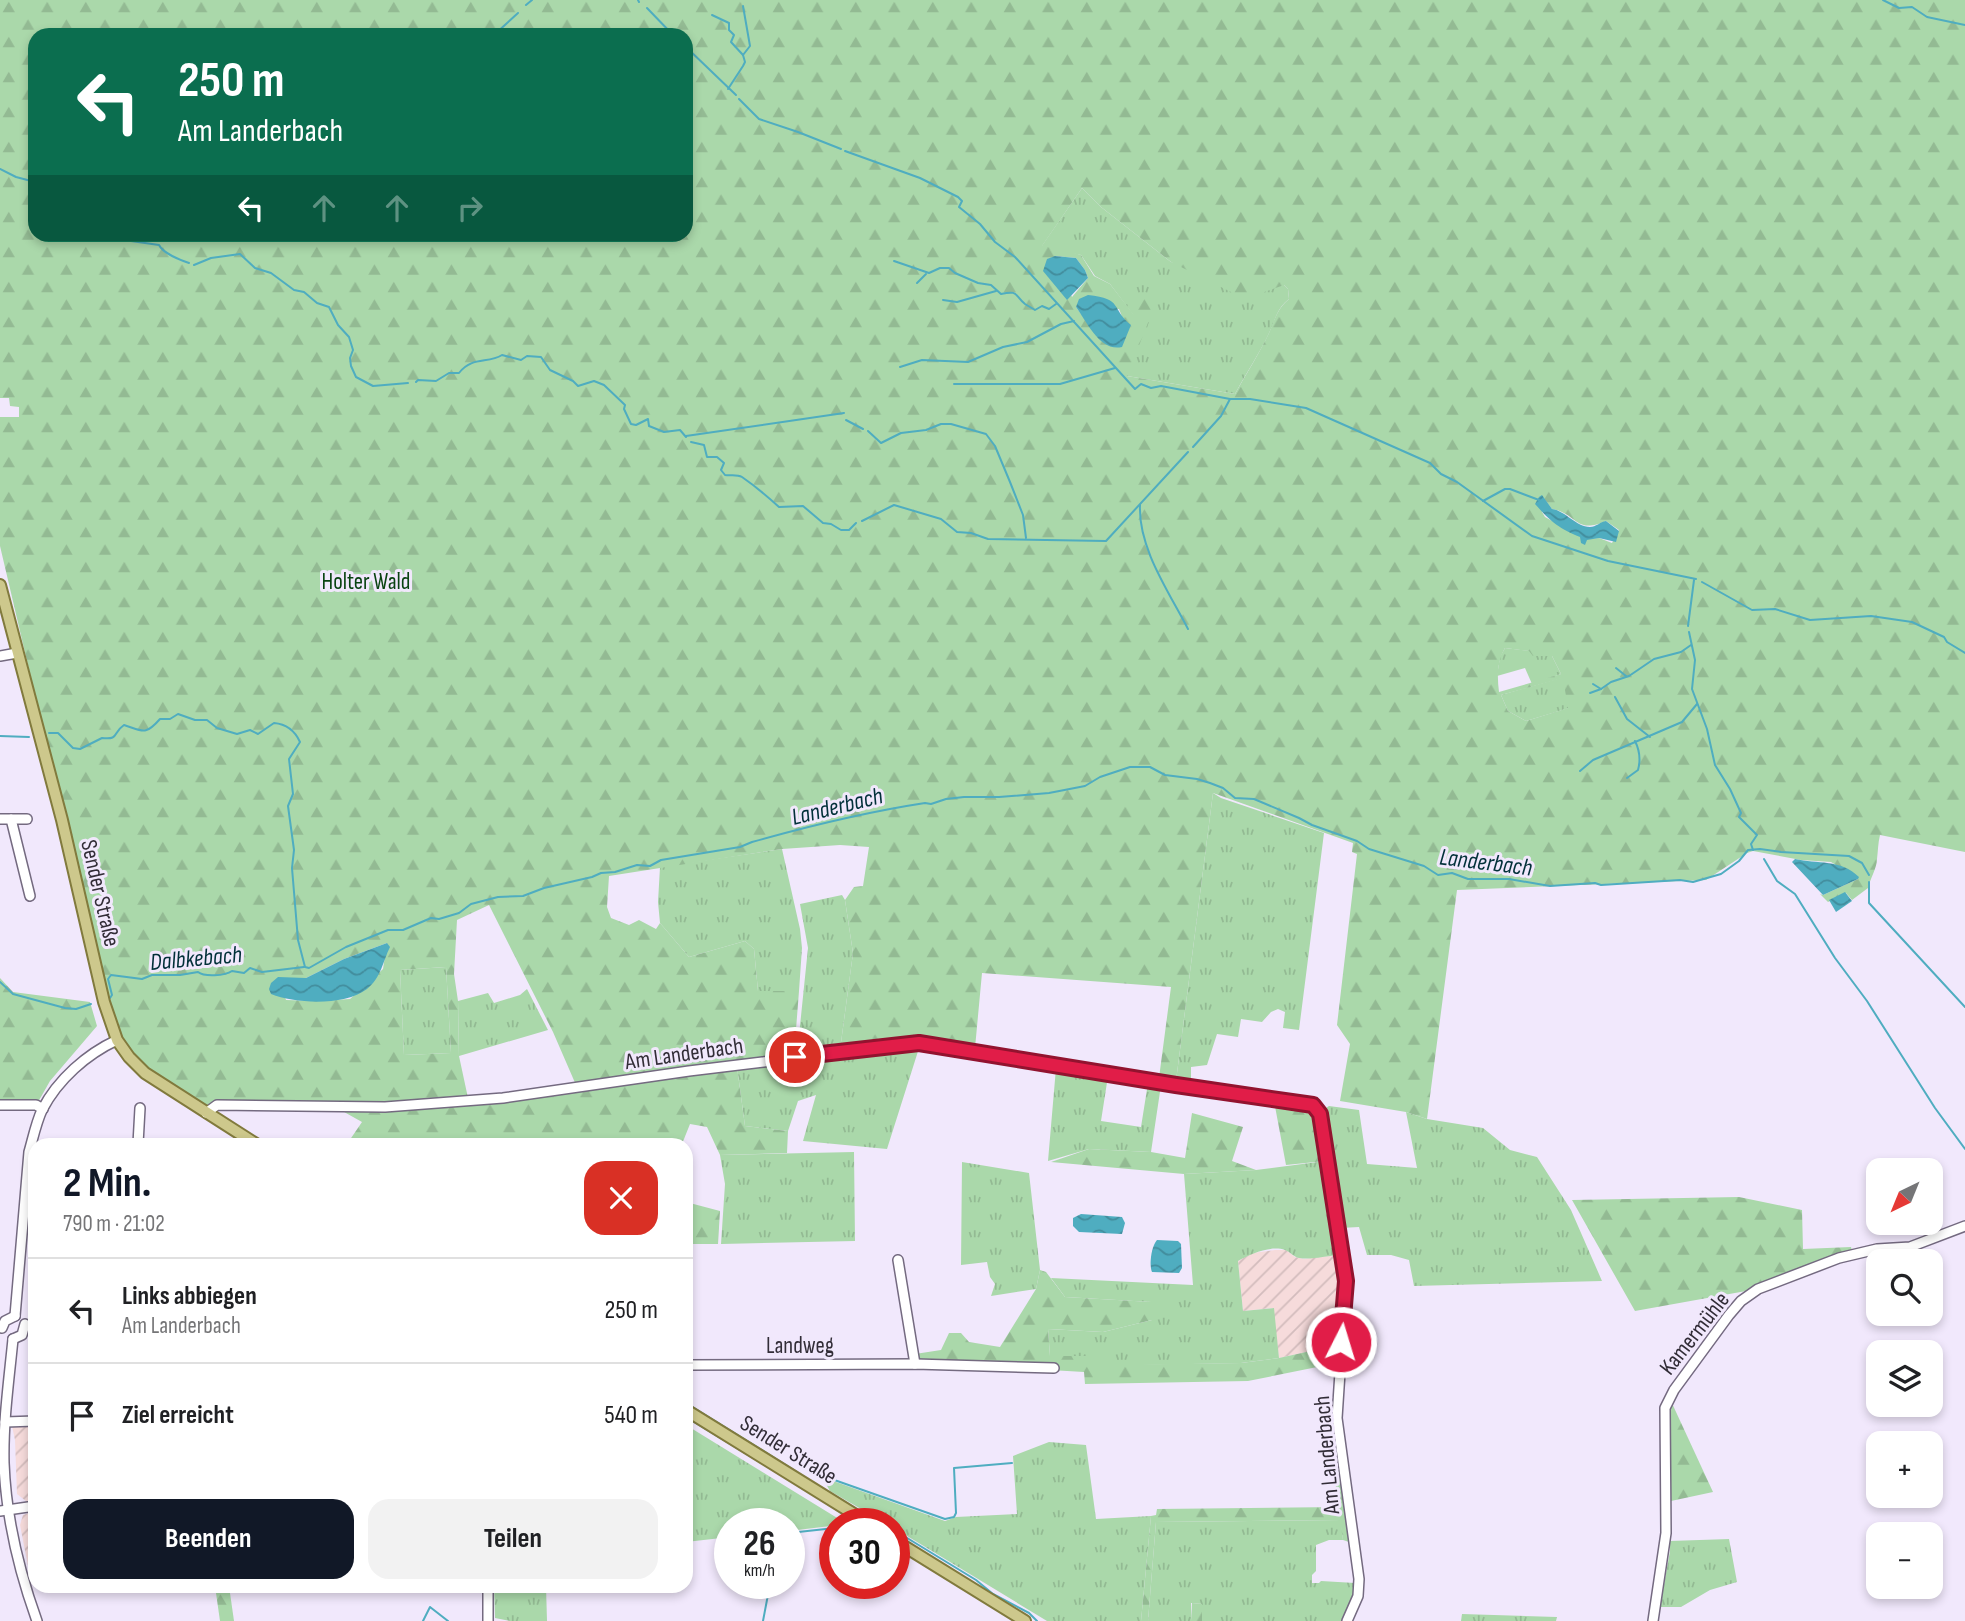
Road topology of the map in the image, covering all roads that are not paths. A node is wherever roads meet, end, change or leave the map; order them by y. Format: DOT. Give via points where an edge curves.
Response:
graph roads {
  1 [pos="0,585"];
  2 [pos="17,653"];
  3 [pos="0,656"];
  4 [pos="0,819"];
  5 [pos="10,819"];
  6 [pos="27,819"];
  7 [pos="30,896"];
  8 [pos="117,1040"];
  9 [pos="0,1105"];
  10 [pos="140,1108"];
  11 [pos="43,1110"];
  12 [pos="206,1114"];
  13 [pos="34,1138"];
  14 [pos="138,1138"];
  15 [pos="246,1138"];
  16 [pos="28,1164"];
  17 [pos="1965,1226"];
  18 [pos="898,1260"];
  19 [pos="15,1316"];
  20 [pos="28,1323"];
  21 [pos="28,1327"];
  22 [pos="1,1328"];
  23 [pos="13,1339"];
  24 [pos="915,1364"];
  25 [pos="693,1365"];
  26 [pos="1054,1368"];
  27 [pos="693,1414"];
  28 [pos="28,1421"];
  29 [pos="5,1422"];
  30 [pos="28,1507"];
  31 [pos="844,1508"];
  32 [pos="5,1510"];
  33 [pos="910,1549"];
  34 [pos="28,1592"];
  35 [pos="28,1593"];
  36 [pos="488,1593"];
  37 [pos="37,1621"];
  38 [pos="488,1621"];
  39 [pos="1025,1621"];
  40 [pos="1347,1621"];
  41 [pos="1653,1621"];
  1 -- 2 [label="main road, Sender Straße"];
  2 -- 3 [label="street"];
  2 -- 8 [label="main road, Sender Straße"];
  4 -- 5 [label="street"];
  5 -- 6 [label="street"];
  5 -- 7 [label="street"];
  8 -- 11 [label="street" via="73,1069"];
  8 -- 12 [label="main road, Sender Straße" via="145,1073"];
  9 -- 11 [label="street" via="36,1105"];
  10 -- 14 [label="street"];
  11 -- 13 [label="street"];
  12 -- 15 [label="main road, Sender Straße"];
  12 -- 40 [label="street, Am Landerbach" via="217,1105 385,1107 503,1098 919,1043 1313,1105 1320,1114 1346,1281 1336,1418 1359,1579 1358,1596"];
  16 -- 19 [label="street"];
  17 -- 41 [label="street, Kamermühle" via="1910,1247 1854,1254 1795,1274 1758,1289 1729,1315 1665,1408 1666,1533"];
  18 -- 24 [label="street"];
  19 -- 20 [label="street"];
  19 -- 22 [label="street"];
  21 -- 23 [label="street"];
  22 -- 23 [label="street"];
  23 -- 29 [label="street"];
  24 -- 25 [label="street, Landweg"];
  24 -- 26 [label="street, Landweg"];
  27 -- 31 [label="main road, Sender Straße"];
  28 -- 29 [label="street"];
  29 -- 32 [label="street"];
  30 -- 32 [label="street"];
  32 -- 34 [label="street"];
  33 -- 39 [label="main road"];
  35 -- 37 [label="street"];
  36 -- 38 [label="street"];
}
